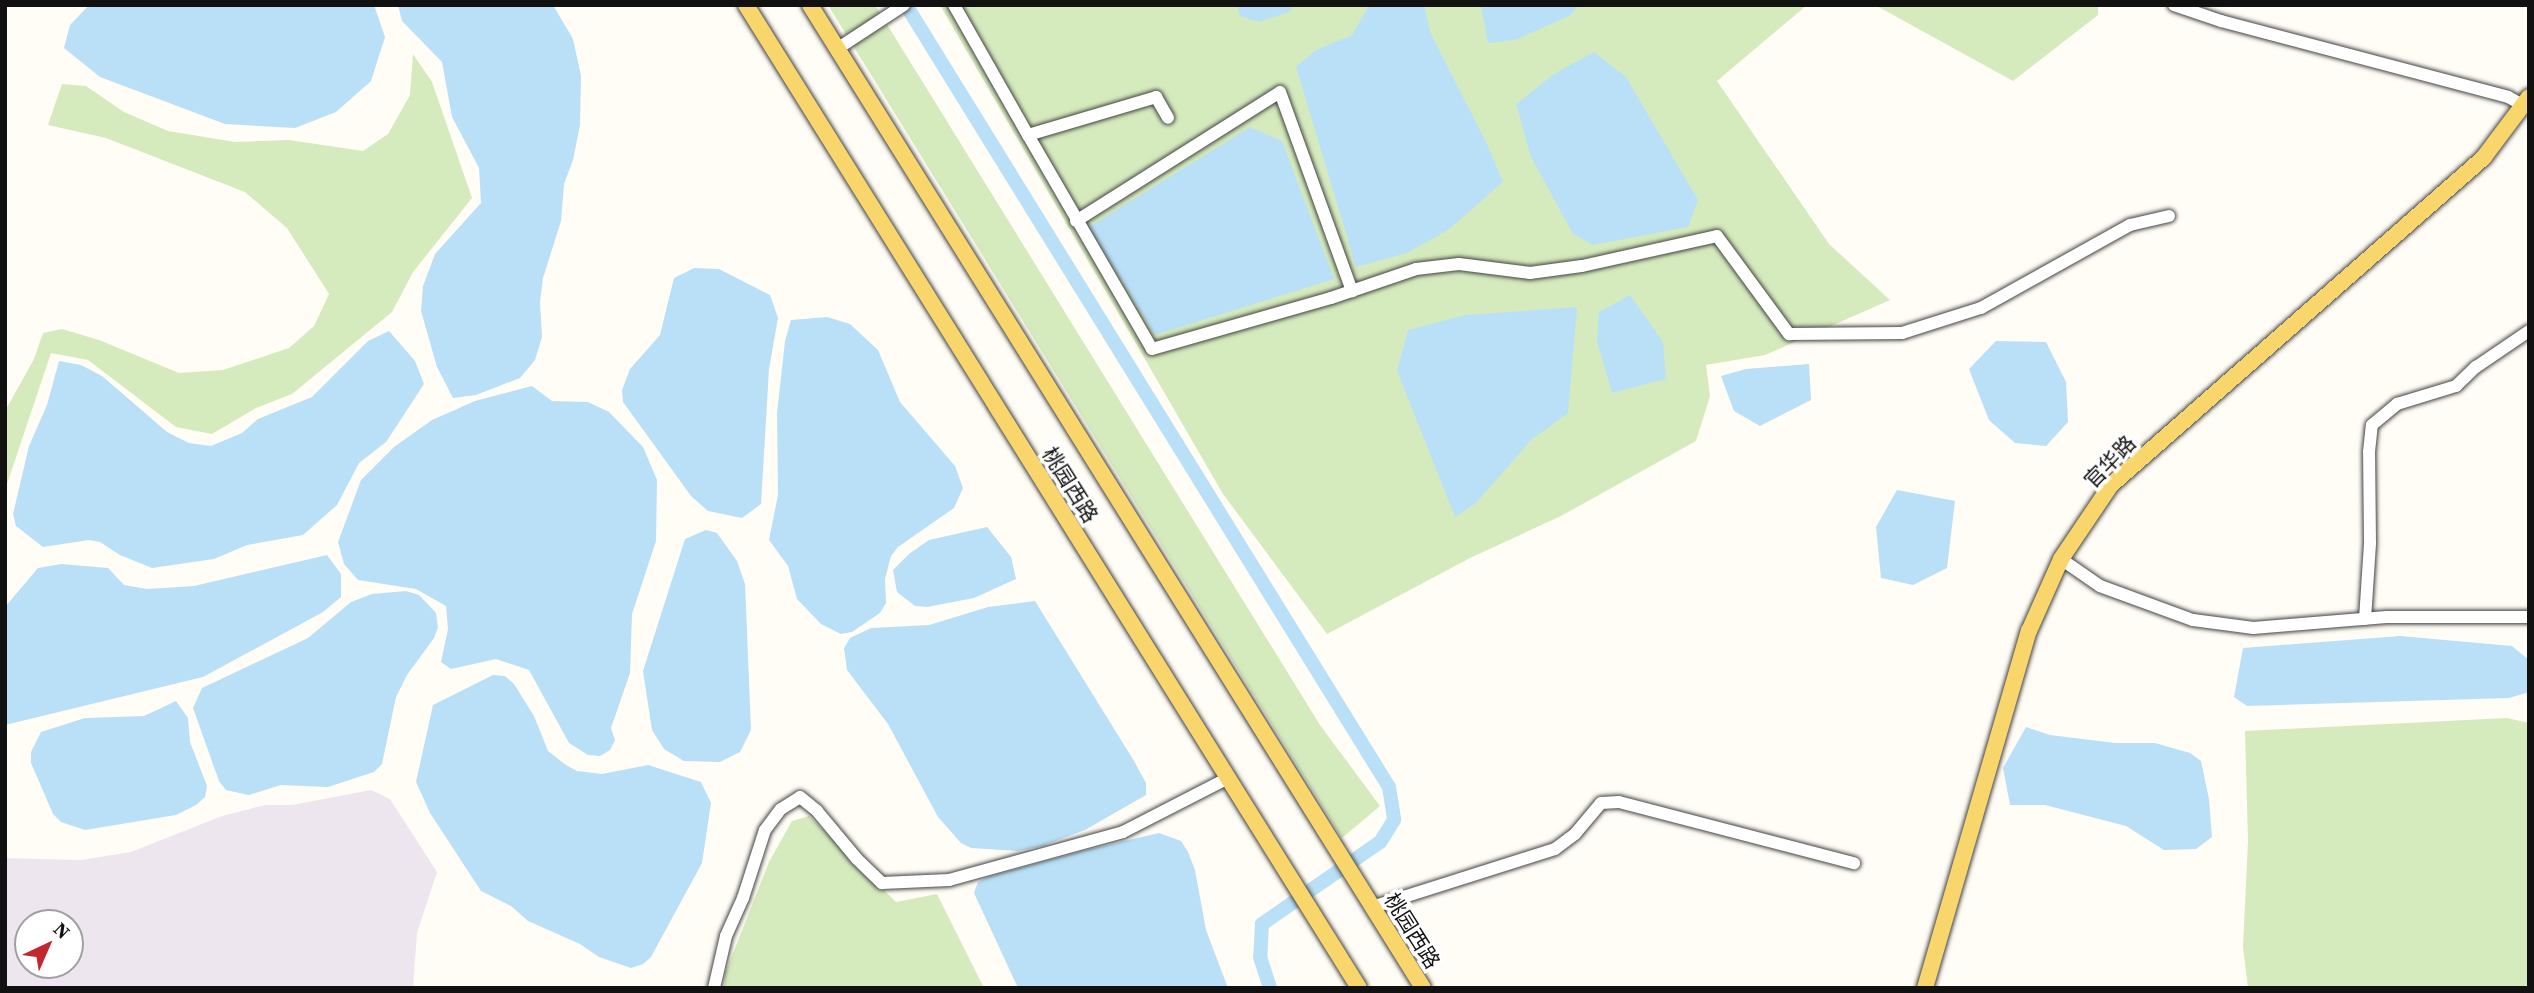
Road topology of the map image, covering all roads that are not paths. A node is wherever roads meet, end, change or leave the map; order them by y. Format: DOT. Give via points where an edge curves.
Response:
graph roads {
  1 [pos="746,5"];
  2 [pos="810,5"];
  3 [pos="904,5"];
  4 [pos="954,5"];
  5 [pos="2174,5"];
  6 [pos="837,49"];
  7 [pos="2526,101"];
  8 [pos="1168,118"];
  9 [pos="1028,135"];
  10 [pos="2169,216"];
  11 [pos="1076,221"];
  12 [pos="1352,291"];
  13 [pos="2529,331"];
  14 [pos="2061,559"];
  15 [pos="2529,617"];
  16 [pos="2365,619"];
  17 [pos="1228,778"];
  18 [pos="1854,863"];
  19 [pos="1372,906"];
  20 [pos="714,988"];
  21 [pos="1359,988"];
  22 [pos="1423,988"];
  23 [pos="1925,988"];
  1 -- 17 [label="main road, 桃园西路"];
  2 -- 6 [label="main road, 桃园西路"];
  3 -- 6 [label="street"];
  4 -- 9 [label="street"];
  5 -- 7 [label="street"];
  6 -- 19 [label="main road, 桃园西路"];
  7 -- 14 [label="main road, 官华路" via="2484,157 2111,485"];
  8 -- 9 [label="street" via="1156,97"];
  9 -- 11 [label="street"];
  10 -- 12 [label="street" via="2130,225 1981,308 1902,332 1789,334 1717,236 1530,273 1459,264 1416,269"];
  11 -- 12 [label="street" via="1152,349"];
  11 -- 12 [label="street" via="1280,92"];
  13 -- 16 [label="street" via="2456,386 2397,404 2372,425"];
  14 -- 16 [label="street" via="2100,586 2193,620 2253,628"];
  14 -- 23 [label="main road, 官华路" via="2029,631"];
  15 -- 16 [label="street"];
  17 -- 20 [label="street" via="1123,832 949,880 882,883 800,797 781,809 765,830 726,936"];
  17 -- 21 [label="main road, 桃园西路"];
  18 -- 19 [label="street" via="1619,802 1601,803 1575,834 1555,849"];
  19 -- 22 [label="main road, 桃园西路"];
}
